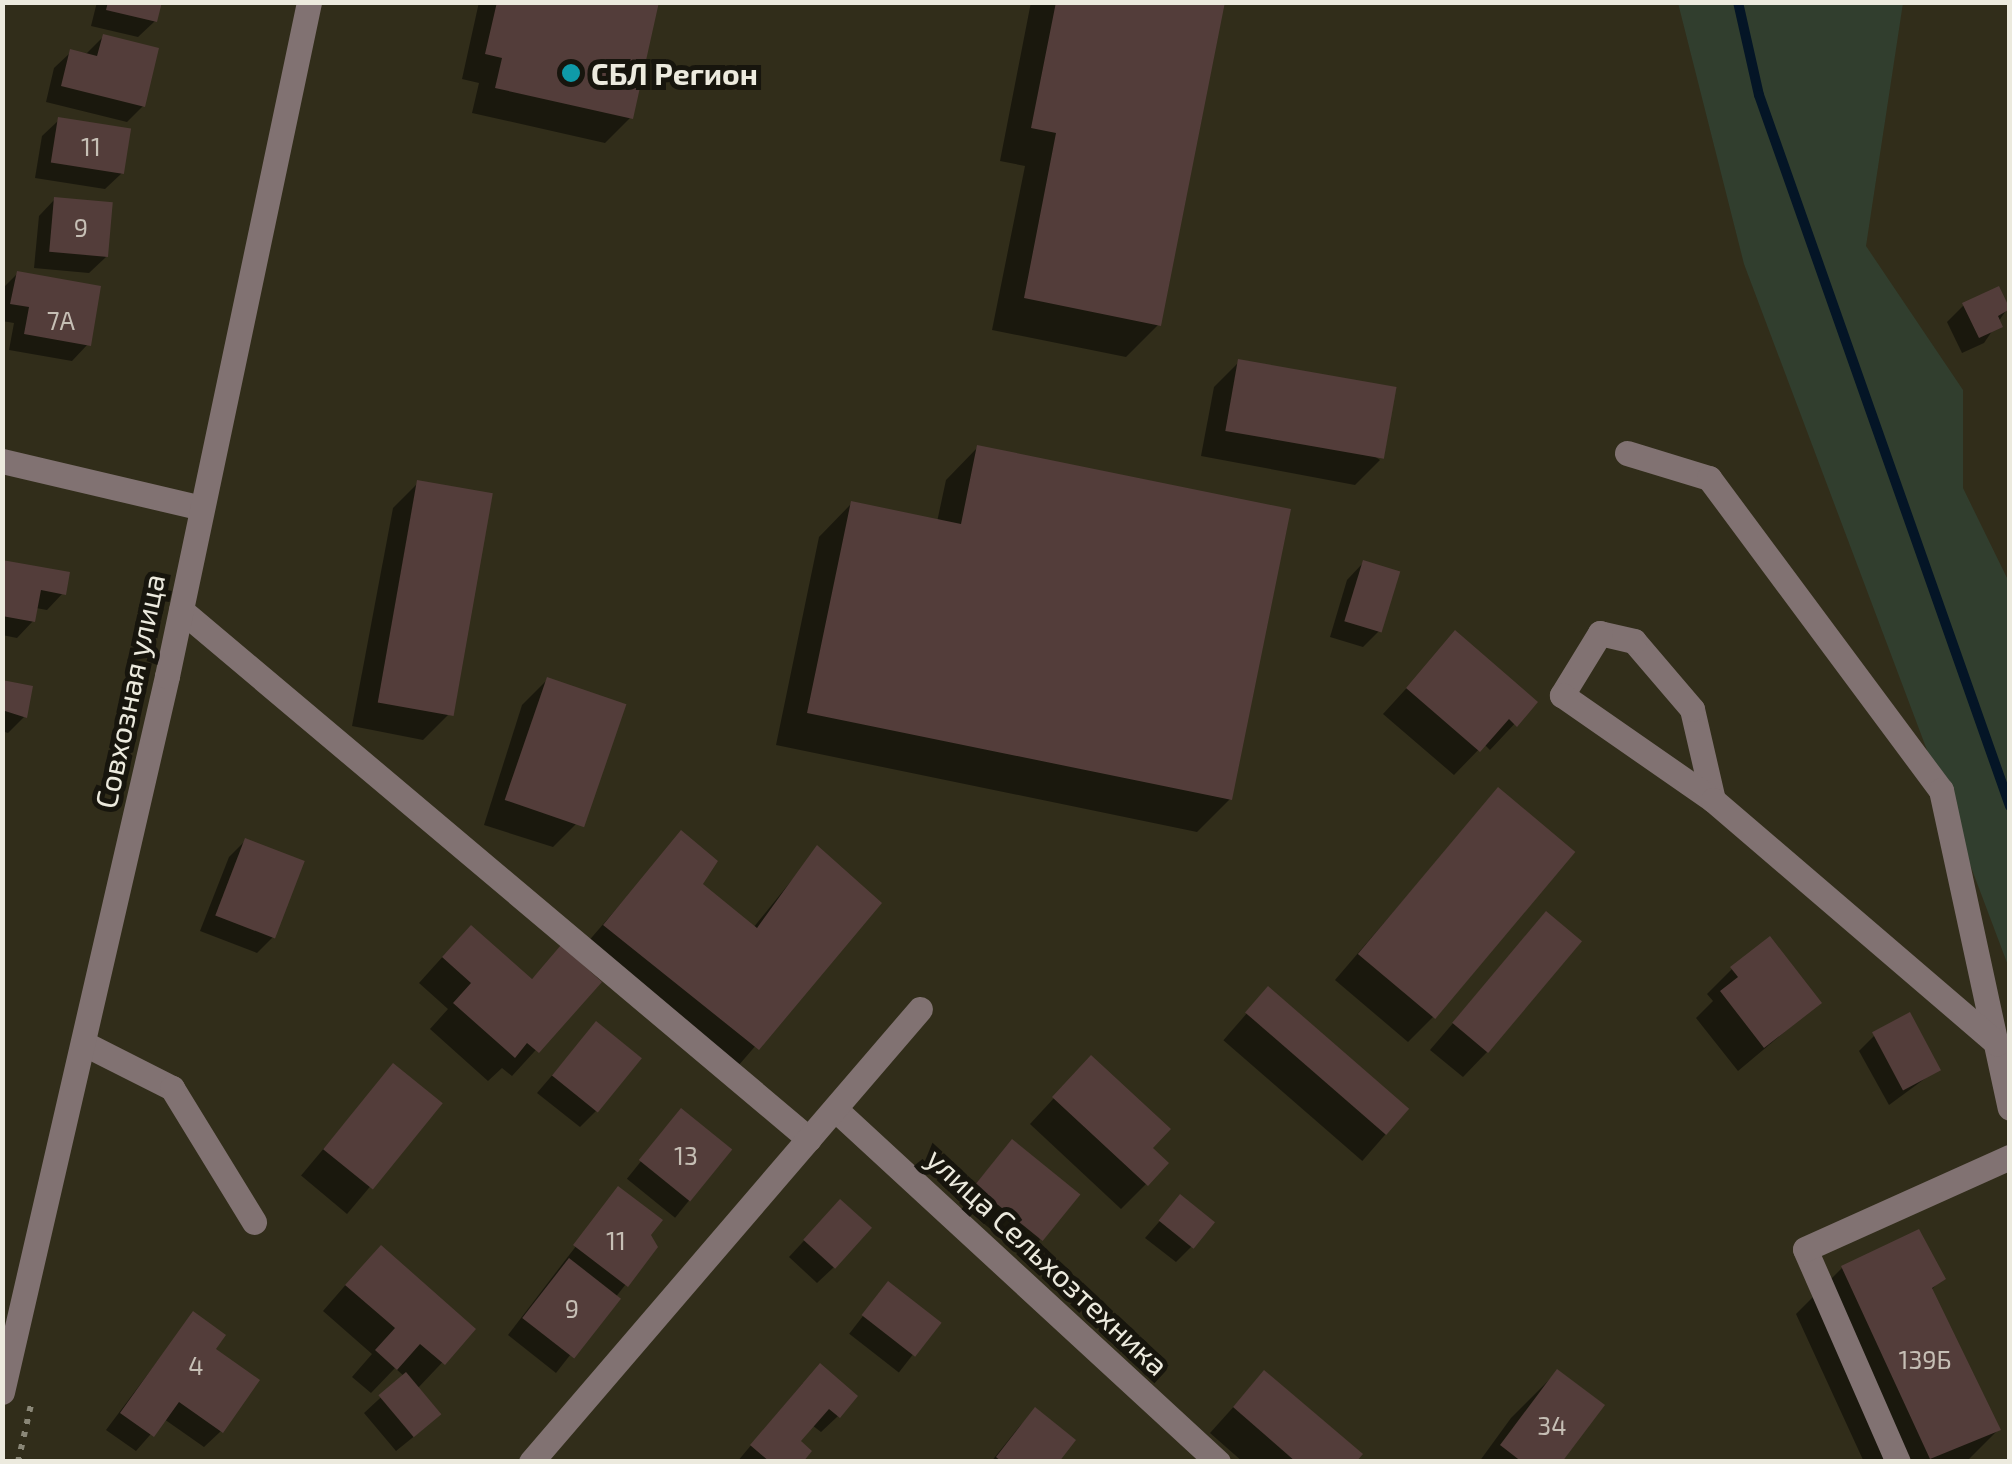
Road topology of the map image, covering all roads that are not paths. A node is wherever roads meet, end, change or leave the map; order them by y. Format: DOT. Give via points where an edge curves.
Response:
graph roads {
  1 [pos="309,2"];
  2 [pos="1626,453"];
  3 [pos="2,461"];
  4 [pos="202,508"];
  5 [pos="181,610"];
  6 [pos="1713,800"];
  7 [pos="920,1009"];
  8 [pos="82,1044"];
  9 [pos="1997,1044"];
  10 [pos="2010,1108"];
  11 [pos="834,1109"];
  12 [pos="808,1138"];
  13 [pos="2010,1157"];
  14 [pos="254,1222"];
  15 [pos="2,1392"];
  16 [pos="532,1462"];
  17 [pos="1218,1462"];
  18 [pos="1898,1462"];
  1 -- 4 [label="street, Совхозная улица"];
  2 -- 9 [label="street" via="1710,478 1941,790"];
  3 -- 4 [label="street"];
  4 -- 5 [label="street, Совхозная улица"];
  5 -- 8 [label="street, Совхозная улица"];
  5 -- 12 [label="street"];
  6 -- 6 [label="street" via="1692,709 1634,641 1600,633 1562,695"];
  6 -- 9 [label="street"];
  7 -- 11 [label="street"];
  8 -- 14 [label="street" via="172,1088"];
  8 -- 15 [label="street, Совхозная улица"];
  9 -- 10 [label="street"];
  11 -- 12 [label="street"];
  11 -- 17 [label="street, улица Сельхозтехника"];
  12 -- 16 [label="street"];
  13 -- 18 [label="street" via="1806,1250"];
}
